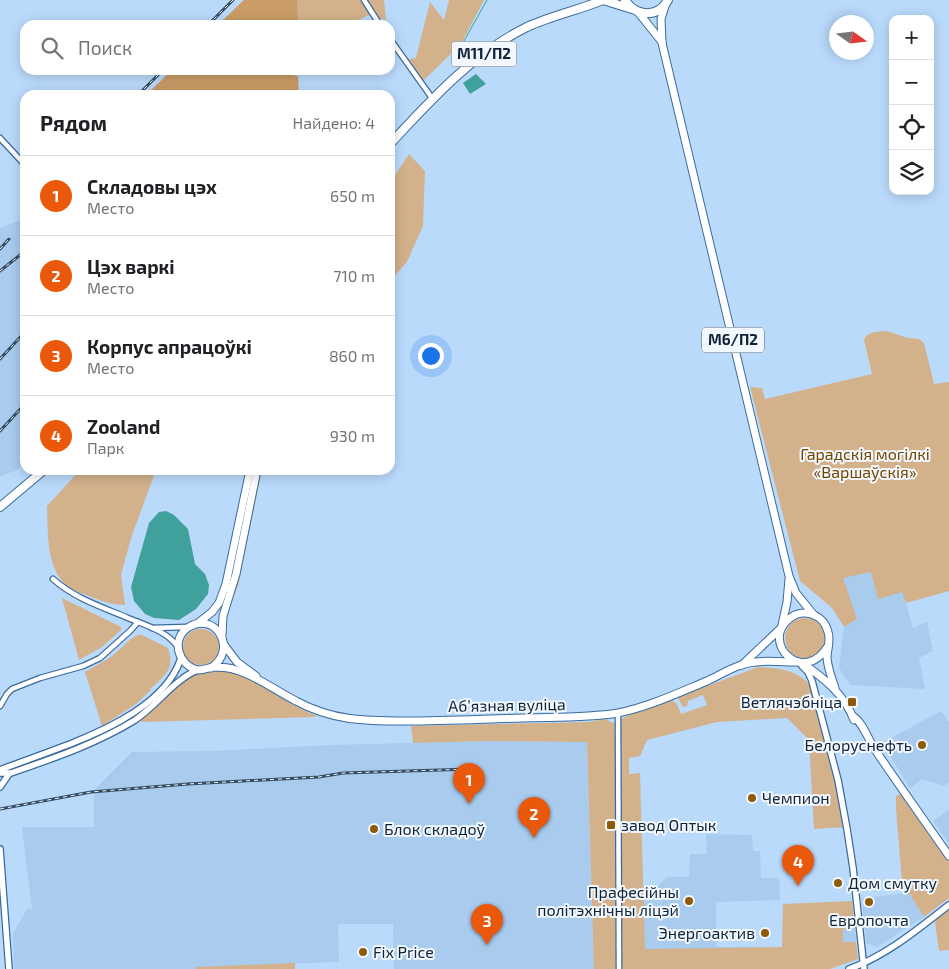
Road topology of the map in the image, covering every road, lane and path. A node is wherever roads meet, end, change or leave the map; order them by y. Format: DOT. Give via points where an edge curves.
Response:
graph roads {
  1 [pos="364,0"];
  2 [pos="603,0"];
  3 [pos="625,0"];
  4 [pos="668,2"];
  5 [pos="636,11"];
  6 [pos="377,20"];
  7 [pos="662,42"];
  8 [pos="395,47"];
  9 [pos="432,98"];
  10 [pos="0,138"];
  11 [pos="395,139"];
  12 [pos="20,160"];
  13 [pos="38,475"];
  14 [pos="249,475"];
  15 [pos="256,475"];
  16 [pos="0,506"];
  17 [pos="789,576"];
  18 [pos="53,579"];
  19 [pos="813,614"];
  20 [pos="138,622"];
  21 [pos="198,623"];
  22 [pos="188,627"];
  23 [pos="152,628"];
  24 [pos="781,628"];
  25 [pos="222,635"];
  26 [pos="224,646"];
  27 [pos="828,646"];
  28 [pos="178,647"];
  29 [pos="181,658"];
  30 [pos="799,662"];
  31 [pos="742,665"];
  32 [pos="211,668"];
  33 [pos="197,670"];
  34 [pos="823,678"];
  35 [pos="270,686"];
  36 [pos="835,688"];
  37 [pos="817,700"];
  38 [pos="0,706"];
  39 [pos="618,713"];
  40 [pos="0,772"];
  41 [pos="9,774"];
  42 [pos="0,787"];
  43 [pos="0,850"];
  44 [pos="949,856"];
  45 [pos="949,905"];
  46 [pos="863,967"];
  47 [pos="9,969"];
  48 [pos="619,969"];
  49 [pos="849,969"];
  1 -- 6 [label="street"];
  2 -- 5 [label="highway, М11/П2"];
  2 -- 9 [label="highway, М11/П2" via="529,27 504,40"];
  3 -- 5 [label="highway"];
  4 -- 5 [label="highway, М11/П2" via="658,11"];
  4 -- 7 [label="main road, М6/П2" via="661,19"];
  5 -- 7 [label="main road, М6/П2"];
  7 -- 17 [label="main road, М6/П2"];
  8 -- 9 [label="street"];
  9 -- 11 [label="highway, М11/П2"];
  10 -- 12 [label="street"];
  13 -- 16 [label="highway"];
  14 -- 21 [label="main road" via="226,584 219,603"];
  15 -- 25 [label="main road" via="236,574 223,616"];
  17 -- 19 [label="main road, М6/П2" via="796,593"];
  17 -- 24 [label="main road, М6/П2"];
  18 -- 20 [label="street" via="68,592"];
  19 -- 24 [label="main road" via="791,617"];
  19 -- 27 [label="main road, М6/П2" via="825,624"];
  20 -- 23 [label="street"];
  20 -- 38 [label="street" via="100,658 12,689"];
  21 -- 22 [label="main road"];
  21 -- 25 [label="main road" via="216,628"];
  22 -- 23 [label="street"];
  22 -- 28 [label="main road" via="179,639"];
  23 -- 28 [label="street" via="172,639"];
  24 -- 30 [label="main road, М6/П2" via="781,647 788,657"];
  24 -- 31 [label="main road, Абʼязная вуліца"];
  25 -- 26 [label="main road"];
  26 -- 32 [label="main road" via="221,659"];
  26 -- 35 [label="main road, Абʼязная вуліца" via="237,662"];
  27 -- 30 [label="main road" via="819,658"];
  27 -- 36 [label="main road, М6/П2"];
  28 -- 29 [label="main road"];
  29 -- 33 [label="main road"];
  29 -- 40 [label="street, Абʼязная вуліца" via="172,679 124,718 90,737"];
  30 -- 31 [label="main road, Абʼязная вуліца"];
  30 -- 34 [label="main road, М6/П2"];
  30 -- 37 [label="street" via="808,672"];
  31 -- 39 [label="main road, Абʼязная вуліца" via="659,700"];
  32 -- 33 [label="main road, Абʼязная вуліца"];
  32 -- 35 [label="main road, Абʼязная вуліца" via="237,670"];
  33 -- 41 [label="street, Абʼязная вуліца" via="180,680 150,709 111,734"];
  34 -- 36 [label="main road, М6/П2"];
  34 -- 37 [label="street" via="817,683"];
  35 -- 39 [label="main road, Абʼязная вуліца" via="297,702 350,720 568,717"];
  36 -- 44 [label="main road, М6/П2"];
  37 -- 46 [label="street" via="847,829"];
  39 -- 48 [label="street"];
  40 -- 41 [label="street, Абʼязная вуліца"];
  41 -- 42 [label="street"];
  43 -- 47 [label="street"];
  45 -- 46 [label="street"];
  46 -- 49 [label="street"];
}
